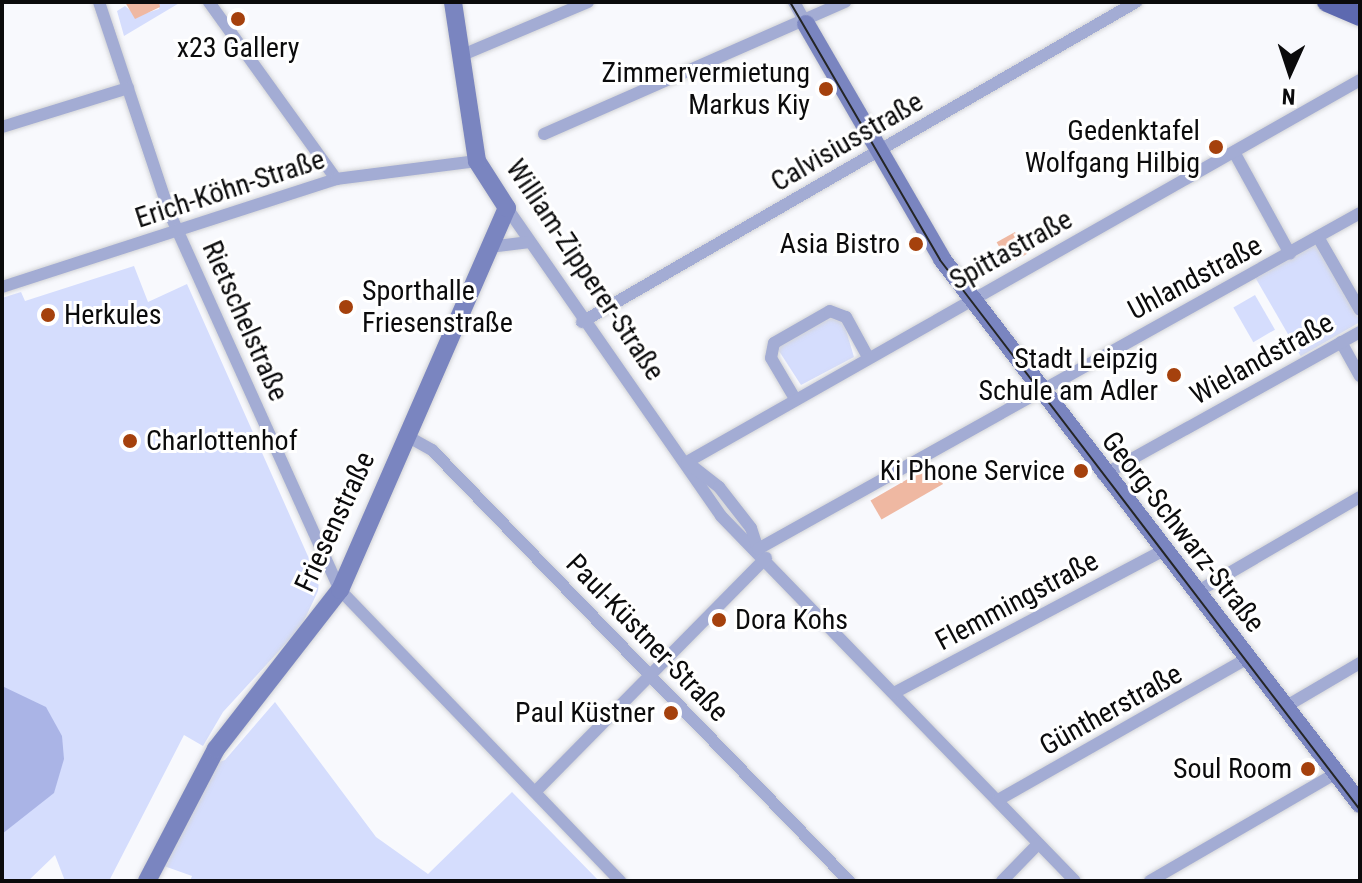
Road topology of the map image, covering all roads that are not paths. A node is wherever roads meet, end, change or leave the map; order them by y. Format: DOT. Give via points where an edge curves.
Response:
graph roads {
  1 [pos="99,2"];
  2 [pos="209,2"];
  3 [pos="453,2"];
  4 [pos="588,2"];
  5 [pos="794,2"];
  6 [pos="845,2"];
  7 [pos="1136,2"];
  8 [pos="1327,2"];
  9 [pos="1360,16"];
  10 [pos="806,24"];
  11 [pos="460,56"];
  12 [pos="1360,80"];
  13 [pos="128,88"];
  14 [pos="2,127"];
  15 [pos="544,134"];
  16 [pos="880,151"];
  17 [pos="1234,152"];
  18 [pos="477,161"];
  19 [pos="336,179"];
  20 [pos="507,208"];
  21 [pos="1360,213"];
  22 [pos="177,229"];
  23 [pos="1318,237"];
  24 [pos="528,242"];
  25 [pos="489,247"];
  26 [pos="1290,254"];
  27 [pos="2,287"];
  28 [pos="973,299"];
  29 [pos="1360,310"];
  30 [pos="582,322"];
  31 [pos="1360,332"];
  32 [pos="1341,342"];
  33 [pos="868,357"];
  34 [pos="1360,376"];
  35 [pos="1040,390"];
  36 [pos="794,397"];
  37 [pos="405,435"];
  38 [pos="687,462"];
  39 [pos="1103,475"];
  40 [pos="1360,497"];
  41 [pos="1162,551"];
  42 [pos="762,554"];
  43 [pos="340,590"];
  44 [pos="1195,593"];
  45 [pos="1246,659"];
  46 [pos="1360,663"];
  47 [pos="650,677"];
  48 [pos="894,693"];
  49 [pos="1285,707"];
  50 [pos="1336,773"];
  51 [pos="535,792"];
  52 [pos="998,800"];
  53 [pos="1360,804"];
  54 [pos="1038,844"];
  55 [pos="147,881"];
  56 [pos="620,881"];
  57 [pos="849,881"];
  58 [pos="1002,881"];
  59 [pos="1075,881"];
  60 [pos="1150,881"];
  1 -- 13 [label="street, Rietschelstraße"];
  2 -- 19 [label="street"];
  3 -- 11 [label="street, William-Zipperer-Straße"];
  4 -- 11 [label="street"];
  5 -- 10 [label="street, Georg-Schwarz-Straße"];
  6 -- 10 [label="street"];
  7 -- 16 [label="street, Calvisiusstraße"];
  8 -- 9 [label="main road"];
  10 -- 15 [label="street"];
  10 -- 16 [label="street, Georg-Schwarz-Straße"];
  11 -- 18 [label="street, William-Zipperer-Straße"];
  12 -- 17 [label="street, Spittastraße"];
  13 -- 14 [label="street"];
  13 -- 22 [label="street, Rietschelstraße"];
  16 -- 28 [label="street, Georg-Schwarz-Straße"];
  16 -- 30 [label="street, Calvisiusstraße"];
  17 -- 26 [label="street"];
  17 -- 28 [label="street, Spittastraße"];
  18 -- 19 [label="street, Erich-Köhn-Straße"];
  18 -- 20 [label="street, William-Zipperer-Straße"];
  19 -- 22 [label="street, Erich-Köhn-Straße"];
  20 -- 24 [label="street, William-Zipperer-Straße"];
  20 -- 25 [label="street, Friesenstraße"];
  21 -- 23 [label="street, Uhlandstraße"];
  22 -- 27 [label="street, Erich-Köhn-Straße"];
  22 -- 43 [label="street, Rietschelstraße"];
  23 -- 26 [label="street, Uhlandstraße"];
  23 -- 29 [label="street"];
  24 -- 25 [label="street"];
  24 -- 30 [label="street, William-Zipperer-Straße"];
  25 -- 37 [label="street, Friesenstraße"];
  26 -- 35 [label="street, Uhlandstraße"];
  28 -- 33 [label="street, Spittastraße"];
  28 -- 35 [label="street, Georg-Schwarz-Straße"];
  30 -- 38 [label="street, William-Zipperer-Straße"];
  31 -- 32 [label="street, Wielandstraße"];
  32 -- 34 [label="street"];
  32 -- 39 [label="street, Wielandstraße"];
  33 -- 36 [label="street, Spittastraße"];
  33 -- 36 [label="street" via="846,317 830,311 774,343 771,358"];
  35 -- 39 [label="street, Georg-Schwarz-Straße"];
  35 -- 42 [label="street, Uhlandstraße"];
  36 -- 38 [label="street, Spittastraße"];
  37 -- 43 [label="street, Friesenstraße"];
  37 -- 47 [label="street, Paul-Küstner-Straße" via="432,450"];
  38 -- 42 [label="street, William-Zipperer-Straße" via="721,516"];
  39 -- 41 [label="street, Georg-Schwarz-Straße"];
  40 -- 44 [label="street"];
  41 -- 44 [label="street, Georg-Schwarz-Straße"];
  41 -- 48 [label="street, Flemmingstraße"];
  42 -- 47 [label="street, Uhlandstraße"];
  42 -- 48 [label="street, William-Zipperer-Straße"];
  43 -- 51 [label="street, Rietschelstraße"];
  43 -- 55 [label="street, Friesenstraße" via="216,749"];
  44 -- 45 [label="street, Georg-Schwarz-Straße"];
  45 -- 49 [label="street, Georg-Schwarz-Straße"];
  45 -- 52 [label="street, Güntherstraße"];
  46 -- 49 [label="street"];
  47 -- 51 [label="street, Uhlandstraße"];
  47 -- 57 [label="street, Paul-Küstner-Straße"];
  48 -- 52 [label="street, William-Zipperer-Straße"];
  49 -- 50 [label="street, Georg-Schwarz-Straße"];
  50 -- 53 [label="street, Georg-Schwarz-Straße"];
  50 -- 60 [label="street"];
  51 -- 56 [label="street, Rietschelstraße"];
  52 -- 54 [label="street, William-Zipperer-Straße"];
  54 -- 58 [label="street"];
  54 -- 59 [label="street, William-Zipperer-Straße"];
}
